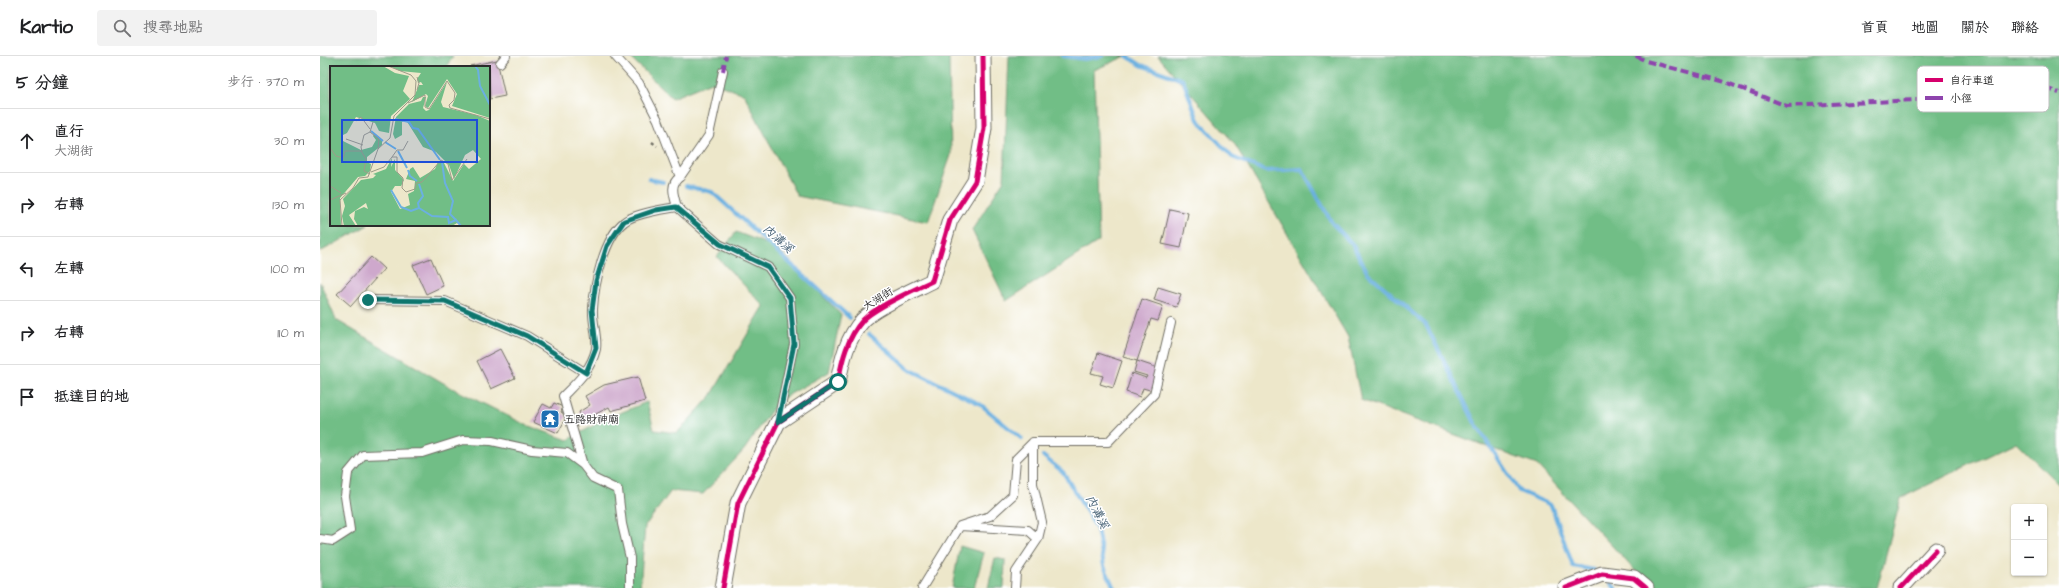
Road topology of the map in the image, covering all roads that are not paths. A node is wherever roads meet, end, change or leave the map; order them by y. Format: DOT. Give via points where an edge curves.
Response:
graph roads {
  1 [pos="506,56"];
  2 [pos="615,56"];
  3 [pos="983,56"];
  4 [pos="500,63"];
  5 [pos="723,71"];
  6 [pos="680,177"];
  7 [pos="676,207"];
  8 [pos="368,300"];
  9 [pos="1171,323"];
  10 [pos="586,373"];
  11 [pos="778,422"];
  12 [pos="1033,442"];
  13 [pos="583,465"];
  14 [pos="960,526"];
  15 [pos="320,539"];
  16 [pos="1038,539"];
  17 [pos="1936,550"];
  18 [pos="630,588"];
  19 [pos="723,588"];
  20 [pos="922,588"];
  21 [pos="1015,588"];
  22 [pos="1566,588"];
  23 [pos="1646,588"];
  24 [pos="1902,588"];
  1 -- 4 [label="lane"];
  2 -- 6 [label="lane" via="639,83 658,120"];
  3 -- 11 [label="street, 大湖街" via="984,128 975,181 950,220 932,281 895,299 864,320 851,338 843,356 838,382"];
  5 -- 6 [label="lane" via="709,135"];
  6 -- 7 [label="lane" via="672,190"];
  7 -- 10 [label="lane" via="656,210 624,221 607,246 596,281 592,310 596,348"];
  7 -- 11 [label="lane" via="720,244 768,267 790,298 794,344"];
  8 -- 10 [label="lane" via="445,301 527,336"];
  9 -- 12 [label="lane" via="1154,394 1108,442"];
  10 -- 13 [label="lane" via="563,396"];
  11 -- 19 [label="street" via="738,503"];
  12 -- 14 [label="lane" via="1016,458 1013,495 990,516"];
  12 -- 16 [label="lane" via="1033,484 1042,522"];
  13 -- 15 [label="lane" via="567,454 532,450 492,441 462,440 422,453 363,455 348,473 345,496 350,530 333,541"];
  13 -- 18 [label="lane" via="593,478 618,490 630,558"];
  14 -- 16 [label="lane" via="1028,530"];
  14 -- 20 [label="lane"];
  16 -- 21 [label="lane" via="1016,572"];
  17 -- 24 [label="street"];
  22 -- 23 [label="street" via="1602,574 1634,578"];
}
